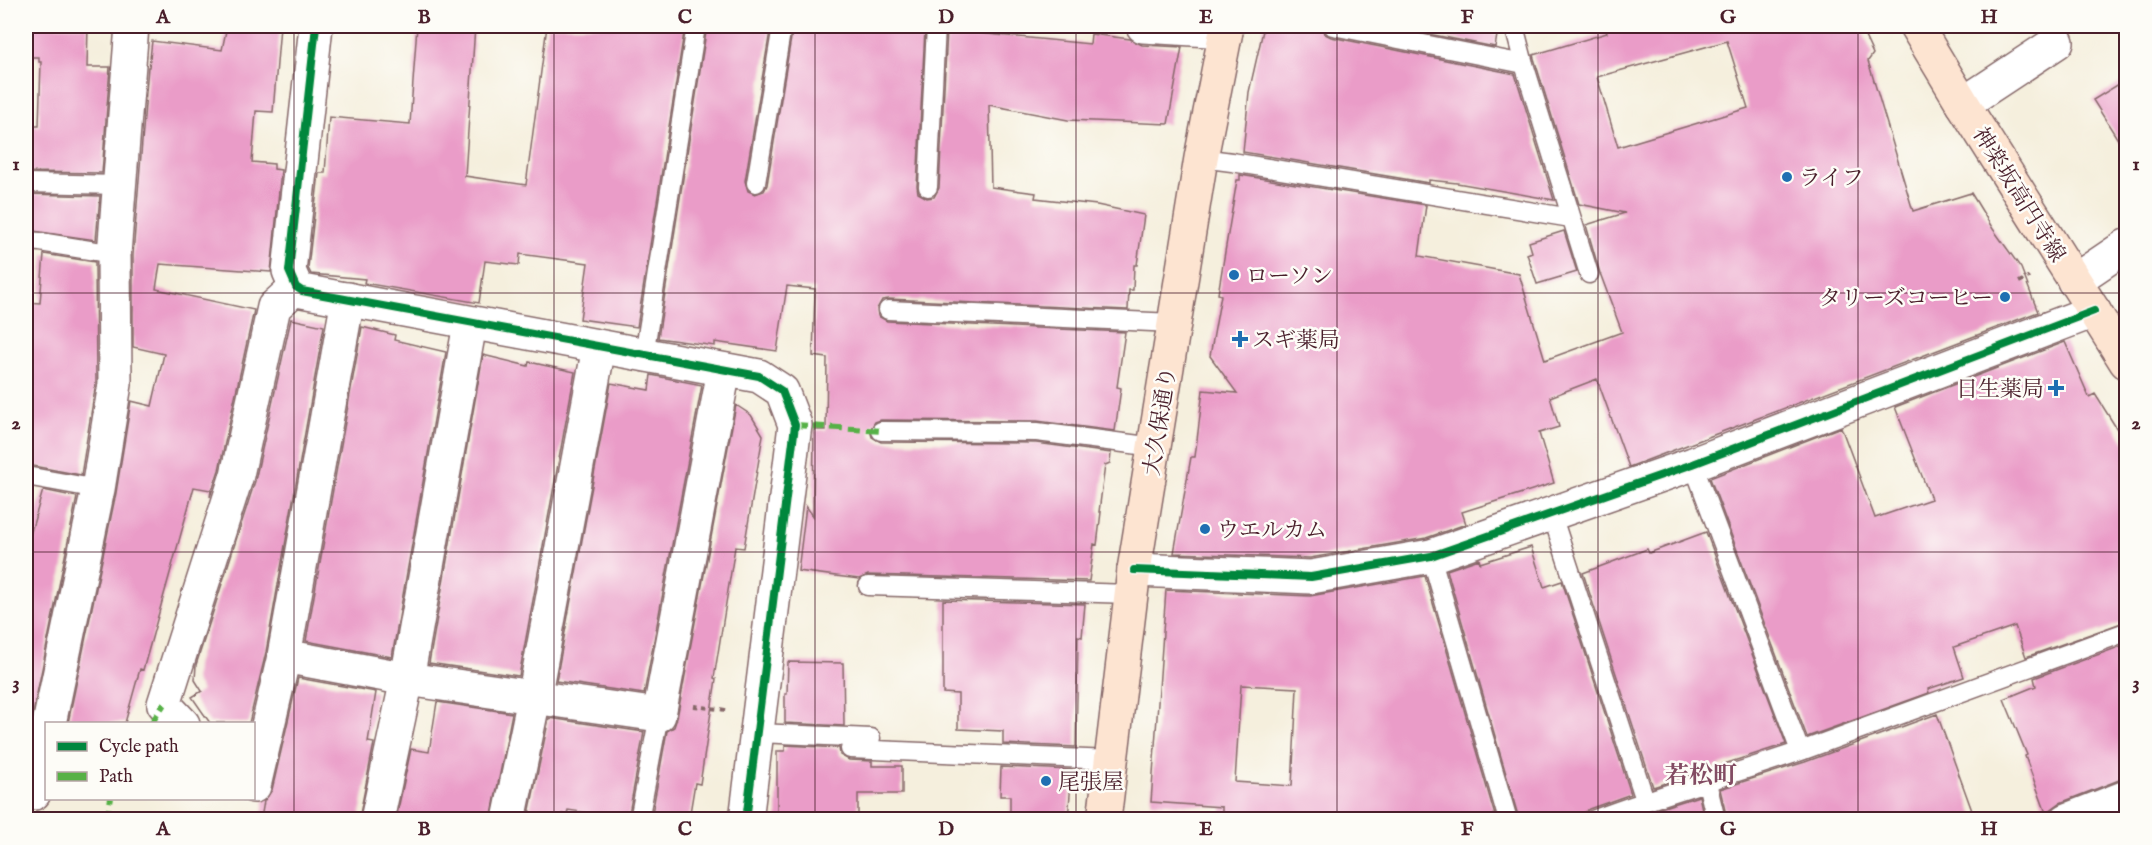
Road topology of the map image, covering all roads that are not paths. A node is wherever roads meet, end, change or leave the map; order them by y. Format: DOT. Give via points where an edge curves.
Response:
graph roads {
  1 [pos="132,26"];
  2 [pos="316,26"];
  3 [pos="696,26"];
  4 [pos="782,26"];
  5 [pos="936,26"];
  6 [pos="1143,26"];
  7 [pos="1333,26"];
  8 [pos="1514,26"];
  9 [pos="1916,26"];
  10 [pos="1227,28"];
  11 [pos="2057,42"];
  12 [pos="1524,64"];
  13 [pos="1963,104"];
  14 [pos="1201,158"];
  15 [pos="26,183"];
  16 [pos="756,183"];
  17 [pos="120,185"];
  18 [pos="928,186"];
  19 [pos="1570,218"];
  20 [pos="26,242"];
  21 [pos="2127,246"];
  22 [pos="114,254"];
  23 [pos="1589,274"];
  24 [pos="2074,281"];
  25 [pos="296,286"];
  26 [pos="348,299"];
  27 [pos="888,310"];
  28 [pos="2094,311"];
  29 [pos="1174,323"];
  30 [pos="470,324"];
  31 [pos="599,347"];
  32 [pos="644,356"];
  33 [pos="2127,362"];
  34 [pos="724,370"];
  35 [pos="880,431"];
  36 [pos="1155,447"];
  37 [pos="1694,464"];
  38 [pos="26,476"];
  39 [pos="98,489"];
  40 [pos="1552,515"];
  41 [pos="1431,556"];
  42 [pos="1132,582"];
  43 [pos="868,586"];
  44 [pos="2127,632"];
  45 [pos="284,656"];
  46 [pos="407,679"];
  47 [pos="534,698"];
  48 [pos="659,708"];
  49 [pos="49,722"];
  50 [pos="182,722"];
  51 [pos="758,733"];
  52 [pos="45,740"];
  53 [pos="948,741"];
  54 [pos="850,749"];
  55 [pos="1800,751"];
  56 [pos="1111,760"];
  57 [pos="255,782"];
  58 [pos="1707,783"];
  59 [pos="26,792"];
  60 [pos="2127,797"];
  61 [pos="1645,800"];
  62 [pos="377,819"];
  63 [pos="509,819"];
  64 [pos="639,819"];
  65 [pos="746,819"];
  66 [pos="1104,819"];
  67 [pos="1508,819"];
  68 [pos="1593,819"];
  69 [pos="1716,819"];
  70 [pos="2067,819"];
  1 -- 17 [label="street"];
  2 -- 25 [label="street" via="289,271"];
  3 -- 32 [label="lane"];
  4 -- 16 [label="lane"];
  5 -- 18 [label="lane"];
  6 -- 10 [label="street"];
  7 -- 12 [label="lane"];
  8 -- 12 [label="lane"];
  9 -- 13 [label="main road, 神楽坂高円寺線"];
  10 -- 14 [label="main road, 大久保通り"];
  11 -- 13 [label="street"];
  12 -- 19 [label="lane"];
  13 -- 24 [label="main road, 神楽坂高円寺線"];
  14 -- 19 [label="lane"];
  14 -- 29 [label="main road, 大久保通り"];
  15 -- 17 [label="lane"];
  17 -- 22 [label="street"];
  19 -- 23 [label="lane"];
  20 -- 22 [label="lane"];
  21 -- 24 [label="street"];
  22 -- 39 [label="street" via="115,384"];
  24 -- 28 [label="main road, 神楽坂高円寺線"];
  25 -- 26 [label="street" via="302,291"];
  25 -- 50 [label="street" via="274,308 237,475 164,704"];
  26 -- 30 [label="street"];
  26 -- 45 [label="street"];
  27 -- 29 [label="lane"];
  28 -- 33 [label="main road, 神楽坂高円寺線"];
  28 -- 37 [label="street"];
  29 -- 36 [label="main road, 大久保通り"];
  30 -- 31 [label="street"];
  30 -- 46 [label="street"];
  31 -- 32 [label="street"];
  31 -- 47 [label="street"];
  32 -- 34 [label="street"];
  34 -- 48 [label="street"];
  34 -- 51 [label="street" via="759,376 782,391 795,425"];
  35 -- 36 [label="lane" via="1037,432"];
  36 -- 42 [label="main road, 大久保通り"];
  37 -- 40 [label="street"];
  37 -- 55 [label="lane"];
  38 -- 39 [label="lane"];
  39 -- 49 [label="street"];
  40 -- 41 [label="street"];
  40 -- 61 [label="lane"];
  41 -- 42 [label="street" via="1311,577"];
  41 -- 67 [label="lane"];
  42 -- 43 [label="lane"];
  42 -- 56 [label="main road, 大久保通り"];
  44 -- 55 [label="lane"];
  45 -- 46 [label="street"];
  45 -- 57 [label="street"];
  46 -- 47 [label="street"];
  46 -- 62 [label="street"];
  47 -- 48 [label="street"];
  47 -- 63 [label="street"];
  48 -- 64 [label="lane"];
  51 -- 53 [label="lane"];
  51 -- 65 [label="street"];
  52 -- 59 [label="street" via="34,793"];
  54 -- 56 [label="lane"];
  55 -- 58 [label="lane"];
  56 -- 66 [label="main road, 大久保通り"];
  58 -- 61 [label="lane"];
  58 -- 69 [label="lane"];
  60 -- 70 [label="street"];
  61 -- 68 [label="lane"];
}
